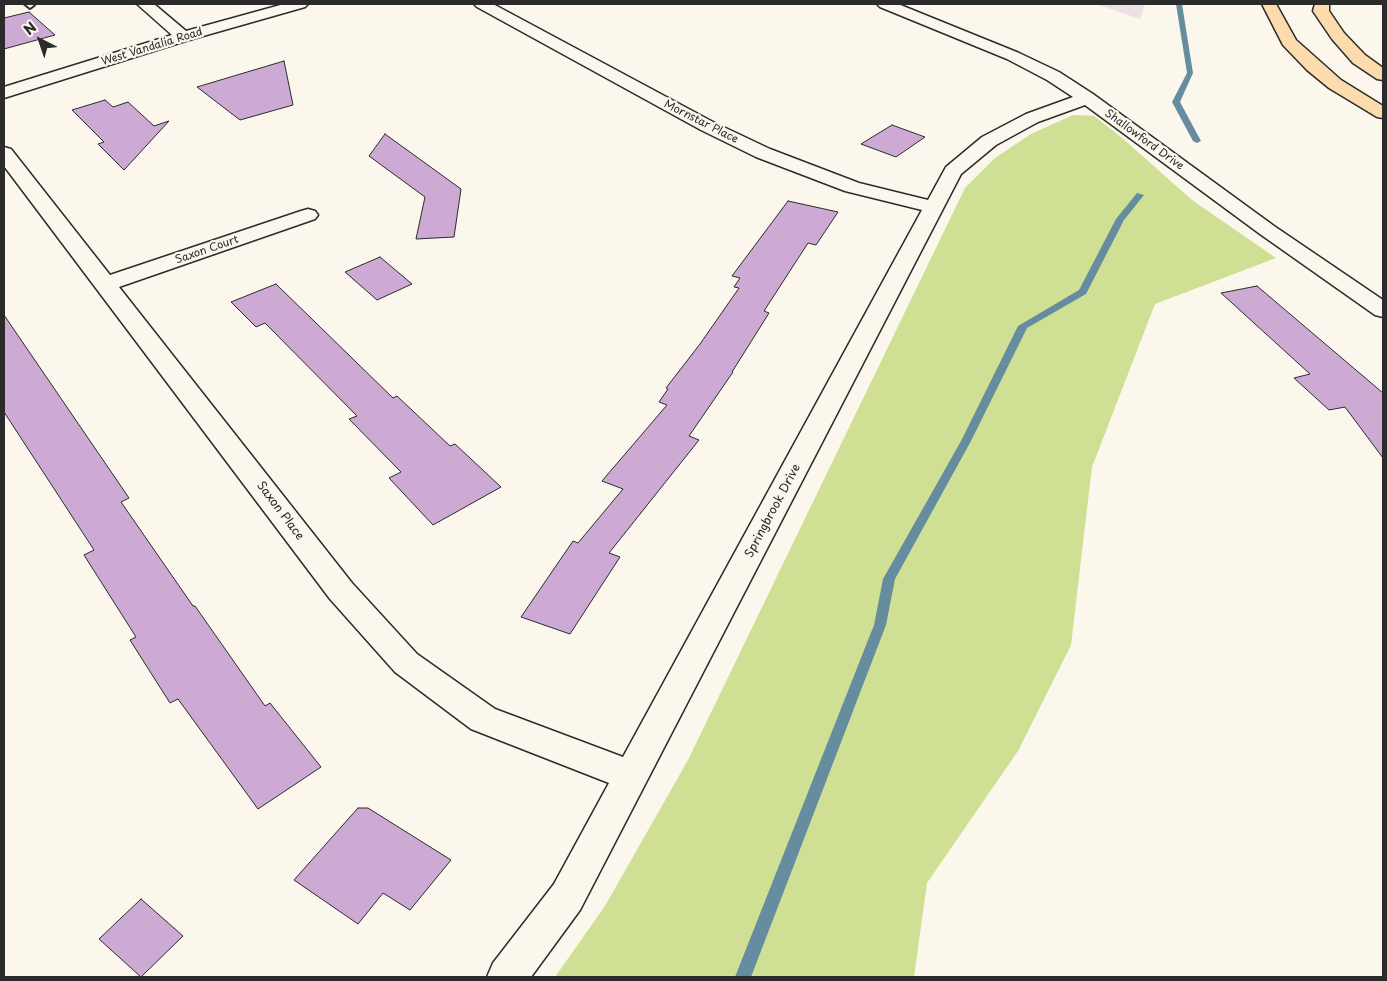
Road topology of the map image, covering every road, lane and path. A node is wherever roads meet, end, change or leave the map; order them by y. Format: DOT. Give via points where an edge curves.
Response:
graph roads {
  1 [pos="145,4"];
  2 [pos="300,4"];
  3 [pos="482,4"];
  4 [pos="885,4"];
  5 [pos="1270,4"];
  6 [pos="1322,4"];
  7 [pos="183,37"];
  8 [pos="1383,75"];
  9 [pos="4,93"];
  10 [pos="1086,98"];
  11 [pos="1383,113"];
  12 [pos="4,153"];
  13 [pos="933,207"];
  14 [pos="308,215"];
  15 [pos="106,284"];
  16 [pos="1383,310"];
  17 [pos="632,776"];
  18 [pos="507,977"];
  1 -- 7 [label="street"];
  2 -- 7 [label="street, West Vandalia Road"];
  3 -- 13 [label="street, Mornstar Place" via="763,154 852,188"];
  4 -- 10 [label="street, Shallowford Drive" via="1013,56 1053,76"];
  5 -- 11 [label="highway" via="1289,42 1313,66 1335,84"];
  6 -- 8 [label="highway" via="1321,10 1338,36 1359,59"];
  7 -- 9 [label="street, West Vandalia Road"];
  10 -- 13 [label="street, Springbrook Drive" via="1032,118 989,141 953,171"];
  10 -- 16 [label="street, Shallowford Drive" via="1266,230"];
  12 -- 15 [label="street, Saxon Place"];
  13 -- 17 [label="street, Springbrook Drive"];
  14 -- 15 [label="street, Saxon Court"];
  15 -- 17 [label="street, Saxon Place" via="341,591 406,663 483,719"];
  17 -- 18 [label="street, Springbrook Drive" via="567,897"];
}
